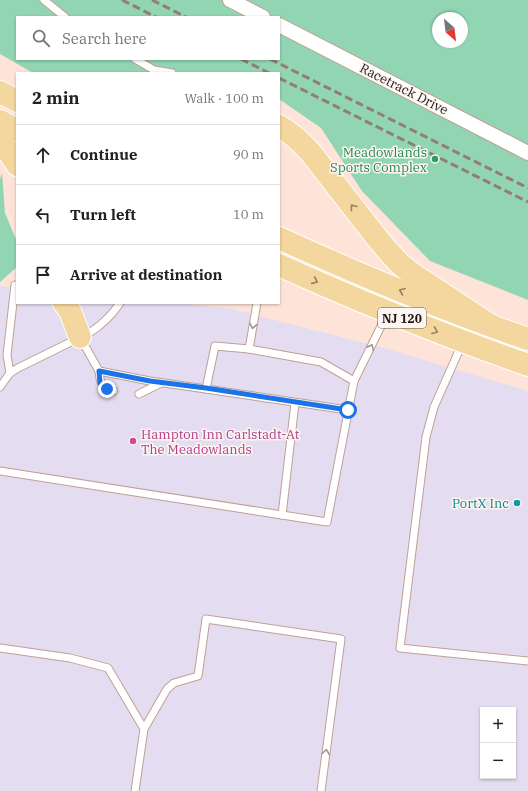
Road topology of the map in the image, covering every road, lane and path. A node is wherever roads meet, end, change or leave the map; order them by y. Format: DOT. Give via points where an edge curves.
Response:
graph roads {
  1 [pos="44,0"];
  2 [pos="230,0"];
  3 [pos="64,16"];
  4 [pos="262,16"];
  5 [pos="280,26"];
  6 [pos="137,60"];
  7 [pos="166,72"];
  8 [pos="0,92"];
  9 [pos="16,100"];
  10 [pos="0,121"];
  11 [pos="280,127"];
  12 [pos="16,129"];
  13 [pos="0,138"];
  14 [pos="528,153"];
  15 [pos="16,163"];
  16 [pos="280,238"];
  17 [pos="280,265"];
  18 [pos="15,285"];
  19 [pos="65,304"];
  20 [pos="119,304"];
  21 [pos="257,304"];
  22 [pos="387,312"];
  23 [pos="490,325"];
  24 [pos="80,337"];
  25 [pos="528,339"];
  26 [pos="463,342"];
  27 [pos="249,349"];
  28 [pos="528,365"];
  29 [pos="99,371"];
  30 [pos="10,373"];
  31 [pos="354,381"];
  32 [pos="161,383"];
  33 [pos="0,387"];
  34 [pos="206,388"];
  35 [pos="114,391"];
  36 [pos="139,394"];
  37 [pos="296,403"];
  38 [pos="348,410"];
  39 [pos="0,471"];
  40 [pos="282,515"];
  41 [pos="0,648"];
  42 [pos="528,661"];
  43 [pos="144,729"];
  44 [pos="135,791"];
  45 [pos="321,791"];
  1 -- 3 [label="lane"];
  2 -- 4 [label="street"];
  5 -- 14 [label="street, Racetrack Drive"];
  6 -- 7 [label="lane" via="154,70"];
  8 -- 9 [label="main road"];
  10 -- 12 [label="main road"];
  23 -- 11 [label="main road, one-way" via="400,264 311,153 291,133"];
  13 -- 15 [label="main road"];
  23 -- 16 [label="main road, NJ 120, one-way" via="397,289"];
  17 -- 22 [label="main road, NJ 120, one-way"];
  18 -- 30 [label="lane" via="7,355"];
  19 -- 24 [label="main road"];
  20 -- 24 [label="lane" via="100,326"];
  21 -- 27 [label="lane, one-way"];
  22 -- 26 [label="main road, NJ 120, one-way"];
  31 -- 22 [label="lane, one-way"];
  23 -- 25 [label="main road, NJ 120"];
  24 -- 29 [label="lane"];
  24 -- 30 [label="lane"];
  26 -- 28 [label="main road, NJ 120"];
  26 -- 42 [label="lane" via="434,407 426,437 400,648"];
  27 -- 31 [label="lane" via="321,362"];
  27 -- 34 [label="lane" via="215,346"];
  29 -- 32 [label="lane"];
  29 -- 35 [label="lane" via="100,383"];
  30 -- 33 [label="lane"];
  31 -- 38 [label="lane"];
  32 -- 34 [label="lane"];
  32 -- 36 [label="lane"];
  34 -- 37 [label="lane"];
  37 -- 38 [label="lane"];
  37 -- 40 [label="lane"];
  38 -- 40 [label="lane" via="327,522"];
  39 -- 40 [label="lane"];
  41 -- 43 [label="lane" via="70,658 108,668"];
  43 -- 44 [label="lane"];
  45 -- 43 [label="lane, one-way" via="341,639 206,620 198,676 167,689"];
}
